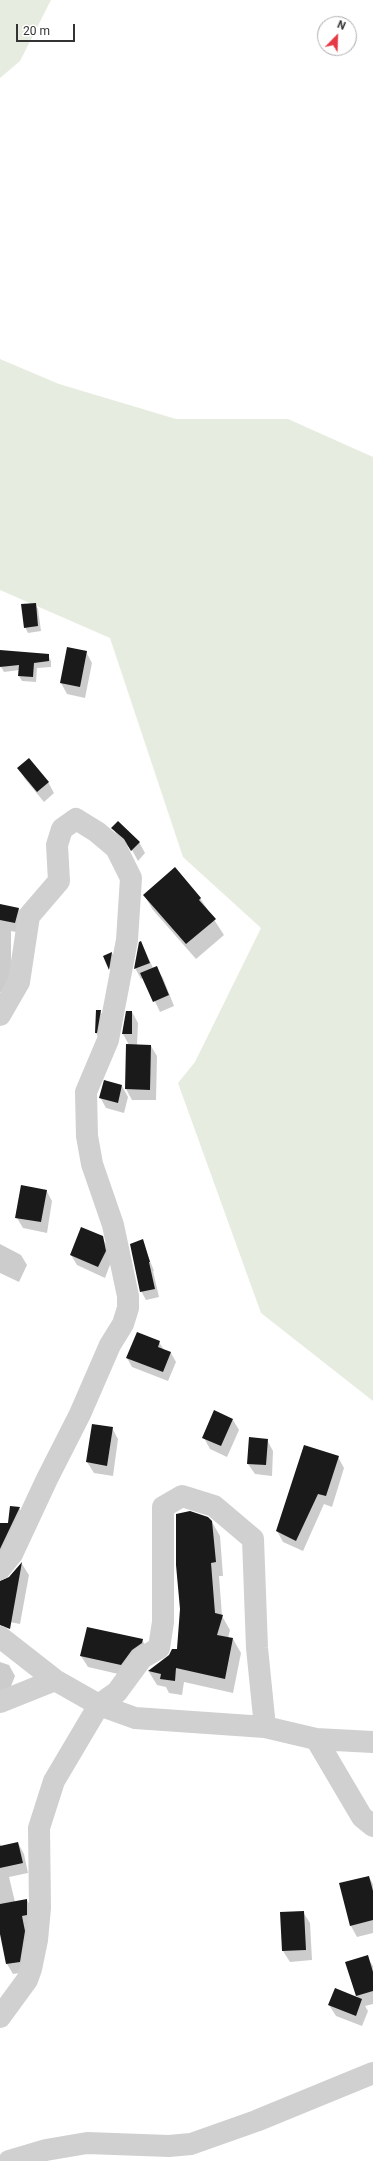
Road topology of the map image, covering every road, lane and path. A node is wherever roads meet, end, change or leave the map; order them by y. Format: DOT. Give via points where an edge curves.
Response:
graph roads {
  1 [pos="0,1015"];
  2 [pos="0,1569"];
  3 [pos="0,1637"];
  4 [pos="55,1680"];
  5 [pos="0,1702"];
  6 [pos="99,1705"];
  7 [pos="265,1727"];
  8 [pos="316,1738"];
  9 [pos="373,1742"];
  10 [pos="373,1826"];
  11 [pos="0,2017"];
  12 [pos="373,2073"];
  13 [pos="9,2161"];
  1 -- 2 [label="street" via="19,982 29,916 59,881 57,845 62,829 76,819 116,848 131,878 127,940 108,1040 86,1092 92,1164 113,1225 128,1296 128,1308 123,1324 110,1345 80,1414 12,1554"];
  3 -- 4 [label="street"];
  4 -- 5 [label="street"];
  4 -- 6 [label="street"];
  6 -- 7 [label="street" via="135,1718"];
  6 -- 7 [label="street" via="117,1692 142,1658 159,1648 163,1622 163,1507 182,1496 214,1506 253,1538 257,1648"];
  6 -- 11 [label="street" via="54,1781 43,1810 39,1828 40,1908 31,1969 28,1980"];
  7 -- 8 [label="street"];
  8 -- 9 [label="street"];
  8 -- 10 [label="street" via="362,1817"];
  12 -- 13 [label="street" via="256,2121 191,2144 169,2146 87,2143 46,2150"];
}
